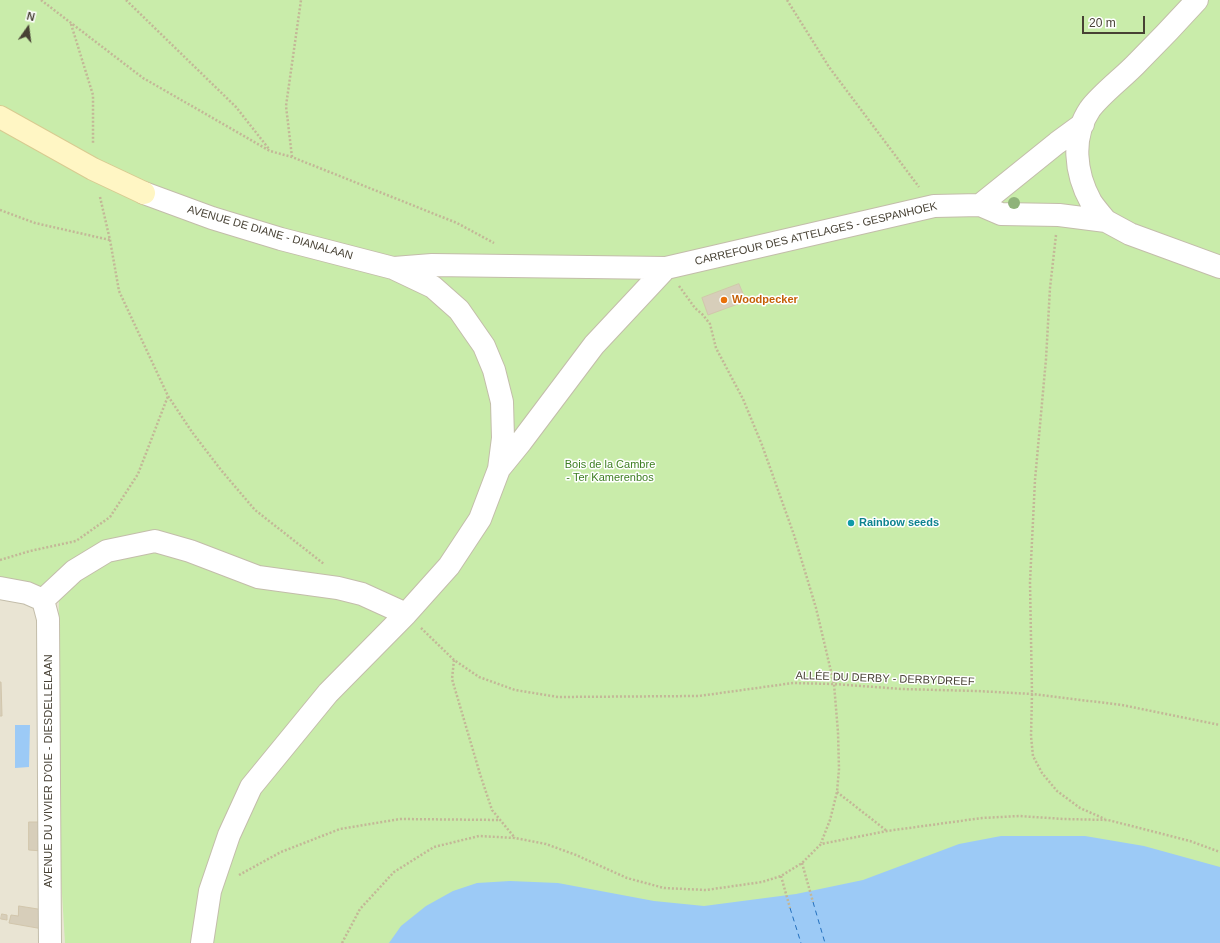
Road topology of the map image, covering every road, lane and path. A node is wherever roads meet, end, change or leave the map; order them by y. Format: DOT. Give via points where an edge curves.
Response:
graph roads {
  1 [pos="41,0"];
  2 [pos="126,0"];
  3 [pos="301,0"];
  4 [pos="787,0"];
  5 [pos="1197,0"];
  6 [pos="71,24"];
  7 [pos="0,117"];
  8 [pos="1083,124"];
  9 [pos="270,150"];
  10 [pos="292,157"];
  11 [pos="93,169"];
  12 [pos="980,205"];
  13 [pos="934,206"];
  14 [pos="0,210"];
  15 [pos="1059,215"];
  16 [pos="1106,221"];
  17 [pos="110,240"];
  18 [pos="515,266"];
  19 [pos="1220,267"];
  20 [pos="393,268"];
  21 [pos="666,268"];
  22 [pos="168,396"];
  23 [pos="499,469"];
  24 [pos="0,560"];
  25 [pos="324,564"];
  26 [pos="0,588"];
  27 [pos="43,600"];
  28 [pos="406,614"];
  29 [pos="454,660"];
  30 [pos="834,684"];
  31 [pos="1032,694"];
  32 [pos="1220,725"];
  33 [pos="837,792"];
  34 [pos="501,820"];
  35 [pos="1108,820"];
  36 [pos="887,831"];
  37 [pos="515,838"];
  38 [pos="821,844"];
  39 [pos="1220,852"];
  40 [pos="802,863"];
  41 [pos="781,876"];
  42 [pos="210,891"];
  43 [pos="813,902"];
  44 [pos="790,908"];
  45 [pos="50,943"];
  46 [pos="202,943"];
  47 [pos="342,943"];
  1 -- 6 [label="path"];
  2 -- 9 [label="path" via="236,107"];
  3 -- 10 [label="path" via="286,106"];
  4 -- 13 [label="path" via="829,67"];
  5 -- 8 [label="street" via="1090,109"];
  6 -- 9 [label="path" via="143,78"];
  6 -- 11 [label="path" via="93,95"];
  7 -- 11 [label="street, AVENUE DE DIANE - DIANALAAN"];
  8 -- 12 [label="street"];
  8 -- 16 [label="street" via="1077,142 1080,176 1092,203"];
  9 -- 10 [label="path"];
  10 -- 18 [label="path" via="457,223 495,243"];
  11 -- 17 [label="path"];
  11 -- 20 [label="street, AVENUE DE DIANE - DIANALAAN" via="144,193 212,218 280,239"];
  12 -- 13 [label="street, CARREFOUR DES ATTELAGES - GESPANHOEK"];
  12 -- 15 [label="street" via="1001,214"];
  13 -- 21 [label="street, CARREFOUR DES ATTELAGES - GESPANHOEK"];
  14 -- 17 [label="path" via="35,223"];
  15 -- 16 [label="street"];
  15 -- 31 [label="path" via="1050,288 1035,480 1030,582"];
  16 -- 19 [label="street" via="1130,234"];
  17 -- 22 [label="path" via="119,291"];
  18 -- 20 [label="street, CARREFOUR DES ATTELAGES - GESPANHOEK" via="432,265"];
  18 -- 21 [label="street, CARREFOUR DES ATTELAGES - GESPANHOEK"];
  20 -- 23 [label="street" via="433,287 459,310 484,346 494,370 502,402 503,438"];
  21 -- 23 [label="street" via="594,345"];
  21 -- 30 [label="path" via="710,324 716,348 743,399 762,445 794,535 816,608"];
  22 -- 24 [label="path" via="138,474 110,517 76,541"];
  22 -- 25 [label="path" via="221,470 255,510"];
  23 -- 28 [label="street" via="480,519 449,566"];
  26 -- 27 [label="street" via="27,593"];
  27 -- 28 [label="street" via="74,571 108,550 155,541 258,576 362,594"];
  27 -- 45 [label="street, AVENUE DU VIVIER D'OIE - DIESDELLELAAN" via="48,619"];
  28 -- 29 [label="path, ALLÉE DU DERBY - DERBYDREEF"];
  28 -- 42 [label="street" via="328,693 251,787 229,835"];
  29 -- 30 [label="path, ALLÉE DU DERBY - DERBYDREEF" via="479,678 515,690 558,697 699,696 793,684"];
  29 -- 34 [label="path" via="452,679 468,735 492,810"];
  30 -- 31 [label="path, ALLÉE DU DERBY - DERBYDREEF"];
  30 -- 33 [label="path" via="838,732"];
  31 -- 32 [label="path, ALLÉE DU DERBY - DERBYDREEF" via="1122,705"];
  31 -- 35 [label="path" via="1033,756 1042,773 1057,791 1080,808"];
  33 -- 36 [label="path"];
  33 -- 38 [label="path"];
  34 -- 37 [label="path"];
  34 -- 42 [label="path" via="400,820 340,829 281,852"];
  35 -- 36 [label="path" via="1019,816 982,818"];
  35 -- 39 [label="path" via="1190,841"];
  36 -- 38 [label="path"];
  37 -- 41 [label="path" via="546,844 627,878 664,888 706,890 762,882"];
  37 -- 47 [label="path" via="479,836 434,847 394,872 360,909"];
  38 -- 40 [label="path"];
  40 -- 41 [label="path"];
  40 -- 43 [label="path"];
  41 -- 44 [label="path"];
  42 -- 46 [label="street"];
}
